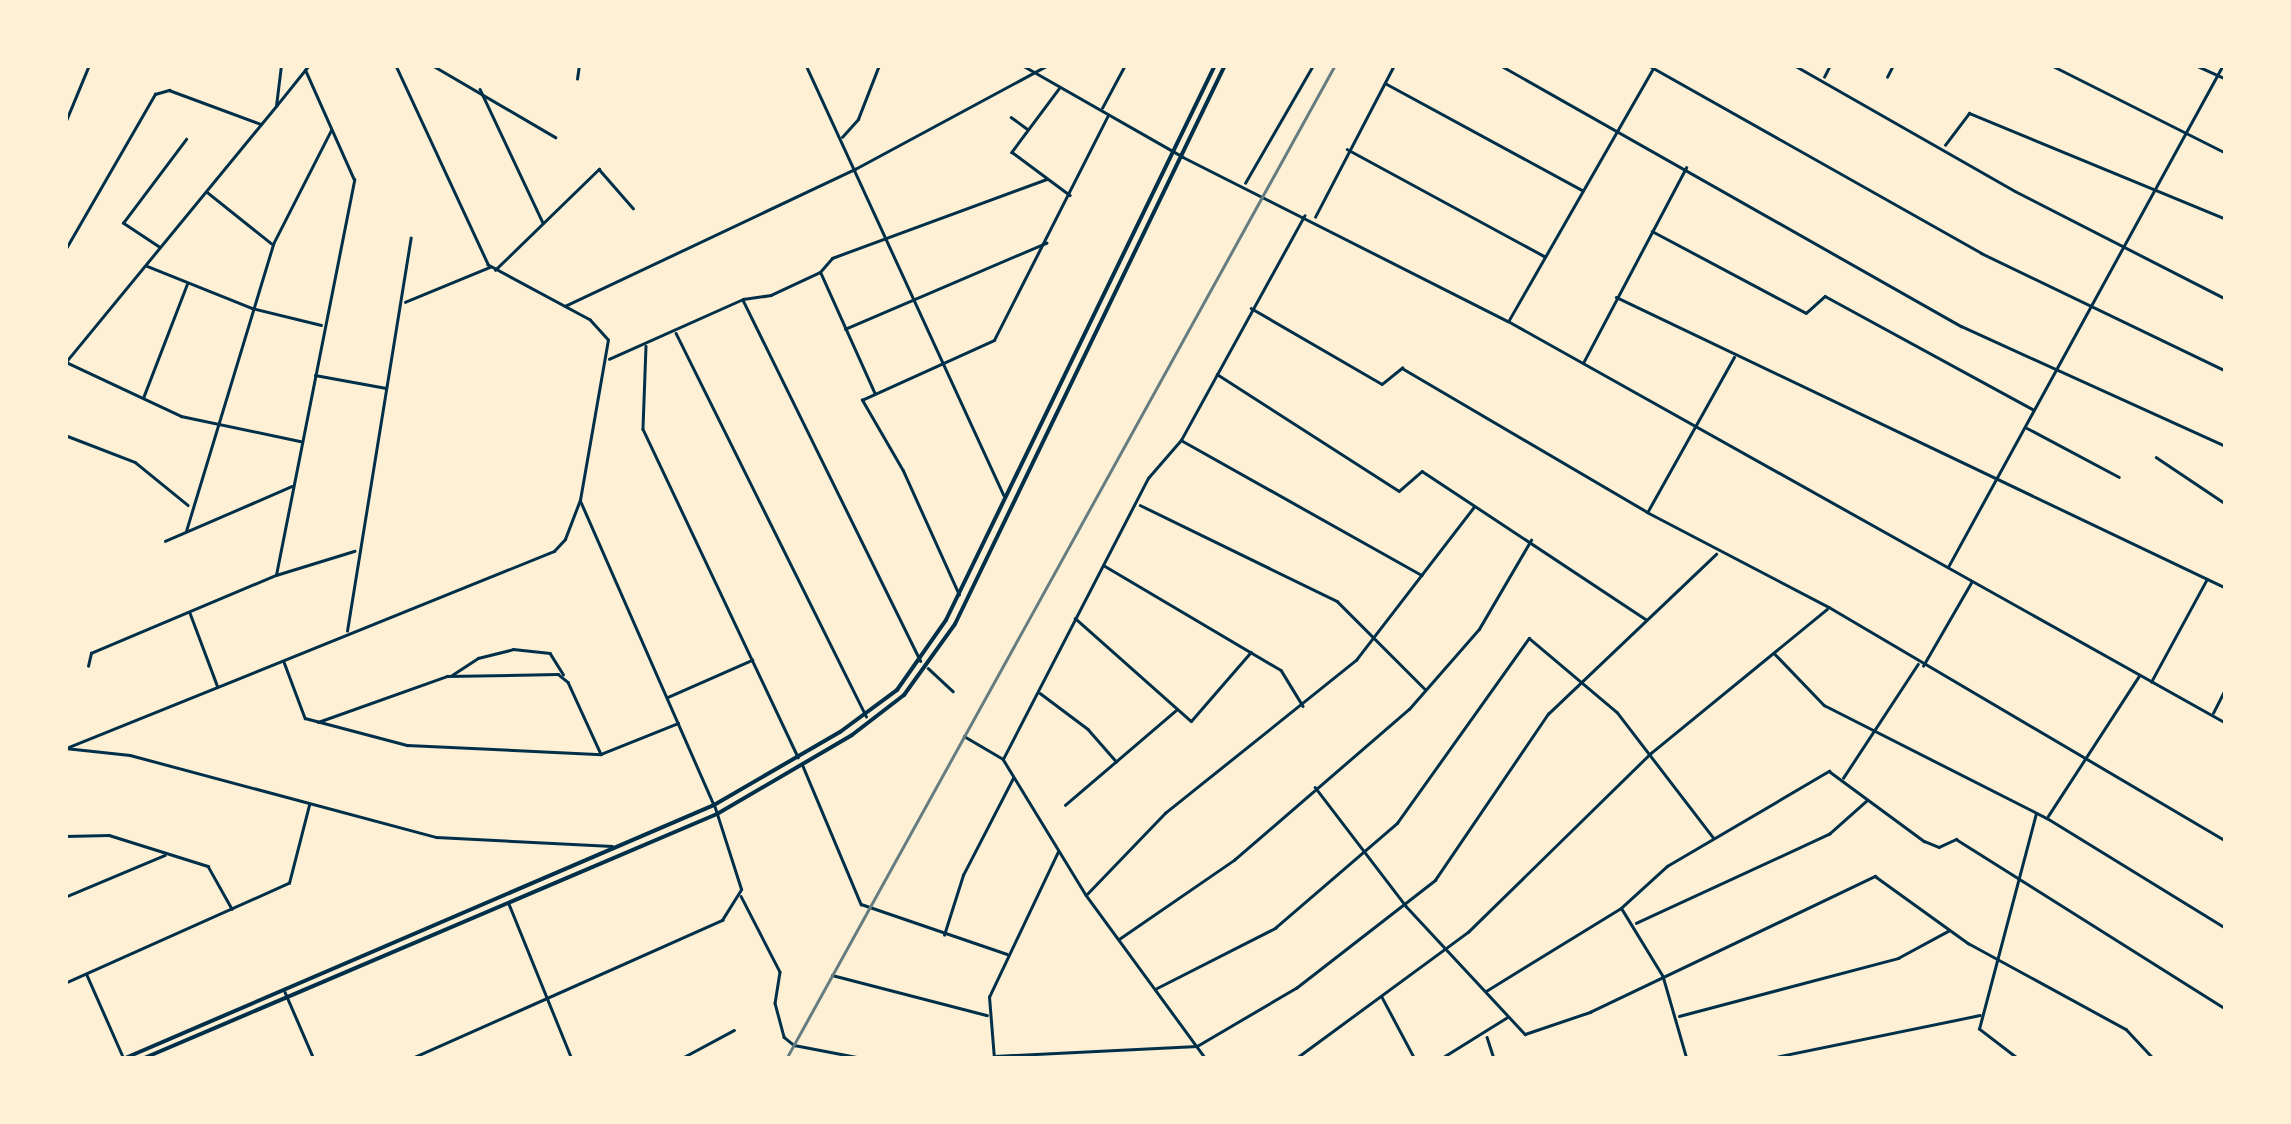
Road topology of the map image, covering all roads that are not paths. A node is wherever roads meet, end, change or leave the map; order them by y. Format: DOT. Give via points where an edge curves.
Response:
graph roads {
  1 [pos="89,65"];
  2 [pos="281,65"];
  3 [pos="309,65"];
  4 [pos="395,65"];
  5 [pos="432,65"];
  6 [pos="579,65"];
  7 [pos="806,65"];
  8 [pos="880,65"];
  9 [pos="1022,65"];
  10 [pos="1048,65"];
  11 [pos="1125,65"];
  12 [pos="1215,65"];
  13 [pos="1225,65"];
  14 [pos="1313,65"];
  15 [pos="1394,65"];
  16 [pos="1500,65"];
  17 [pos="1648,65"];
  18 [pos="1794,65"];
  19 [pos="1830,65"];
  20 [pos="1894,65"];
  21 [pos="2051,65"];
  22 [pos="2195,65"];
  23 [pos="2223,65"];
  24 [pos="1654,66"];
  25 [pos="305,70"];
  26 [pos="1037,74"];
  27 [pos="2216,76"];
  28 [pos="1887,78"];
  29 [pos="577,79"];
  30 [pos="1822,79"];
  31 [pos="2226,79"];
  32 [pos="1384,83"];
  33 [pos="1060,87"];
  34 [pos="480,89"];
  35 [pos="276,106"];
  36 [pos="1102,110"];
  37 [pos="1109,114"];
  38 [pos="1011,116"];
  39 [pos="65,123"];
  40 [pos="261,124"];
  41 [pos="1617,128"];
  42 [pos="332,129"];
  43 [pos="1028,129"];
  44 [pos="2182,134"];
  45 [pos="555,137"];
  46 [pos="841,138"];
  47 [pos="186,139"];
  48 [pos="1944,146"];
  49 [pos="1347,148"];
  50 [pos="1175,152"];
  51 [pos="2226,154"];
  52 [pos="1183,157"];
  53 [pos="1686,168"];
  54 [pos="855,169"];
  55 [pos="1046,179"];
  56 [pos="1244,184"];
  57 [pos="2153,185"];
  58 [pos="1583,191"];
  59 [pos="206,192"];
  60 [pos="1070,196"];
  61 [pos="634,208"];
  62 [pos="1305,214"];
  63 [pos="1314,218"];
  64 [pos="2226,218"];
  65 [pos="543,223"];
  66 [pos="1652,231"];
  67 [pos="411,238"];
  68 [pos="886,238"];
  69 [pos="1047,242"];
  70 [pos="272,244"];
  71 [pos="2121,247"];
  72 [pos="160,248"];
  73 [pos="65,250"];
  74 [pos="1545,256"];
  75 [pos="146,266"];
  76 [pos="490,267"];
  77 [pos="494,271"];
  78 [pos="820,272"];
  79 [pos="187,284"];
  80 [pos="1616,297"];
  81 [pos="743,298"];
  82 [pos="2226,298"];
  83 [pos="915,300"];
  84 [pos="404,302"];
  85 [pos="564,307"];
  86 [pos="252,308"];
  87 [pos="1251,308"];
  88 [pos="2088,308"];
  89 [pos="1508,322"];
  90 [pos="322,325"];
  91 [pos="845,329"];
  92 [pos="676,331"];
  93 [pos="646,344"];
  94 [pos="1734,356"];
  95 [pos="608,359"];
  96 [pos="65,362"];
  97 [pos="946,363"];
  98 [pos="1582,364"];
  99 [pos="2053,370"];
  100 [pos="2226,372"];
  101 [pos="1215,373"];
  102 [pos="314,375"];
  103 [pos="386,388"];
  104 [pos="875,393"];
  105 [pos="143,399"];
  106 [pos="2034,410"];
  107 [pos="215,424"];
  108 [pos="1691,427"];
  109 [pos="2026,428"];
  110 [pos="65,435"];
  111 [pos="1180,440"];
  112 [pos="302,442"];
  113 [pos="2226,446"];
  114 [pos="2156,457"];
  115 [pos="2120,476"];
  116 [pos="1999,481"];
  117 [pos="292,486"];
  118 [pos="1005,497"];
  119 [pos="580,500"];
  120 [pos="1139,504"];
  121 [pos="2226,504"];
  122 [pos="190,506"];
  123 [pos="1474,507"];
  124 [pos="1647,512"];
  125 [pos="186,532"];
  126 [pos="1531,540"];
  127 [pos="164,541"];
  128 [pos="355,550"];
  129 [pos="1718,552"];
  130 [pos="1104,566"];
  131 [pos="1947,568"];
  132 [pos="276,575"];
  133 [pos="1424,576"];
  134 [pos="2208,578"];
  135 [pos="1972,582"];
  136 [pos="2226,588"];
  137 [pos="959,595"];
  138 [pos="1829,608"];
  139 [pos="190,611"];
  140 [pos="1074,618"];
  141 [pos="1646,619"];
  142 [pos="946,620"];
  143 [pos="955,624"];
  144 [pos="346,632"];
  145 [pos="1377,636"];
  146 [pos="1252,651"];
  147 [pos="1774,652"];
  148 [pos="283,660"];
  149 [pos="753,660"];
  150 [pos="922,661"];
  151 [pos="1921,665"];
  152 [pos="88,666"];
  153 [pos="928,668"];
  154 [pos="452,675"];
  155 [pos="563,675"];
  156 [pos="2140,675"];
  157 [pos="1582,678"];
  158 [pos="2151,682"];
  159 [pos="217,684"];
  160 [pos="2226,688"];
  161 [pos="1426,690"];
  162 [pos="953,691"];
  163 [pos="1039,692"];
  164 [pos="666,697"];
  165 [pos="1304,707"];
  166 [pos="1176,710"];
  167 [pos="2211,715"];
  168 [pos="866,716"];
  169 [pos="316,723"];
  170 [pos="2226,723"];
  171 [pos="678,724"];
  172 [pos="1875,726"];
  173 [pos="964,736"];
  174 [pos="66,748"];
  175 [pos="1652,753"];
  176 [pos="601,754"];
  177 [pos="798,758"];
  178 [pos="1003,759"];
  179 [pos="2091,759"];
  180 [pos="1117,762"];
  181 [pos="803,766"];
  182 [pos="1014,776"];
  183 [pos="1842,779"];
  184 [pos="1314,788"];
  185 [pos="1866,800"];
  186 [pos="714,804"];
  187 [pos="1066,804"];
  188 [pos="309,805"];
  189 [pos="2037,813"];
  190 [pos="717,814"];
  191 [pos="2047,818"];
  192 [pos="65,836"];
  193 [pos="1714,839"];
  194 [pos="2226,841"];
  195 [pos="617,848"];
  196 [pos="628,852"];
  197 [pos="1058,852"];
  198 [pos="1365,852"];
  199 [pos="165,855"];
  200 [pos="2016,880"];
  201 [pos="1086,895"];
  202 [pos="741,896"];
  203 [pos="65,898"];
  204 [pos="509,903"];
  205 [pos="1406,906"];
  206 [pos="1621,908"];
  207 [pos="232,909"];
  208 [pos="1636,923"];
  209 [pos="2226,928"];
  210 [pos="1949,930"];
  211 [pos="944,936"];
  212 [pos="1119,939"];
  213 [pos="1445,951"];
  214 [pos="1006,954"];
  215 [pos="1998,958"];
  216 [pos="86,974"];
  217 [pos="832,975"];
  218 [pos="1663,976"];
  219 [pos="65,983"];
  220 [pos="1154,988"];
  221 [pos="1485,992"];
  222 [pos="286,994"];
  223 [pos="1382,995"];
  224 [pos="549,998"];
  225 [pos="2226,1008"];
  226 [pos="988,1015"];
  227 [pos="1982,1015"];
  228 [pos="1679,1016"];
  229 [pos="1507,1017"];
  230 [pos="734,1030"];
  231 [pos="1486,1035"];
  232 [pos="1197,1046"];
  233 [pos="994,1058"];
  234 [pos="123,1059"];
  235 [pos="142,1059"];
  236 [pos="314,1059"];
  237 [pos="410,1059"];
  238 [pos="572,1059"];
  239 [pos="680,1059"];
  240 [pos="867,1059"];
  241 [pos="1206,1059"];
  242 [pos="1295,1059"];
  243 [pos="1415,1059"];
  244 [pos="1440,1059"];
  245 [pos="1494,1059"];
  246 [pos="1688,1059"];
  247 [pos="1766,1059"];
  248 [pos="2018,1059"];
  249 [pos="2154,1059"];
  1 -- 39 [label="street"];
  2 -- 35 [label="street"];
  3 -- 25 [label="street"];
  4 -- 76 [label="street"];
  5 -- 34 [label="street"];
  6 -- 29 [label="street"];
  7 -- 46 [label="street"];
  8 -- 46 [label="street" via="858,119"];
  9 -- 26 [label="street"];
  10 -- 26 [label="street"];
  11 -- 36 [label="street"];
  12 -- 50 [label="highway"];
  13 -- 52 [label="highway"];
  14 -- 56 [label="street"];
  15 -- 32 [label="street"];
  16 -- 41 [label="street"];
  17 -- 24 [label="street"];
  18 -- 30 [label="street"];
  19 -- 30 [label="street"];
  20 -- 28 [label="street"];
  21 -- 44 [label="street"];
  22 -- 27 [label="street"];
  23 -- 27 [label="street"];
  24 -- 41 [label="street"];
  24 -- 88 [label="street"];
  25 -- 35 [label="street"];
  25 -- 42 [label="street"];
  26 -- 33 [label="street"];
  26 -- 54 [label="street"];
  27 -- 31 [label="street"];
  27 -- 44 [label="street"];
  30 -- 48 [label="street"];
  32 -- 49 [label="street"];
  32 -- 58 [label="street"];
  33 -- 36 [label="street"];
  33 -- 43 [label="street"];
  34 -- 45 [label="street"];
  34 -- 65 [label="street"];
  35 -- 40 [label="street"];
  36 -- 37 [label="street"];
  37 -- 50 [label="street"];
  37 -- 60 [label="street"];
  38 -- 43 [label="street"];
  40 -- 59 [label="street"];
  40 -- 73 [label="street" via="169,90 156,94"];
  41 -- 53 [label="street"];
  41 -- 58 [label="street"];
  42 -- 70 [label="street"];
  42 -- 90 [label="street" via="354,180"];
  43 -- 55 [label="street" via="1012,152"];
  44 -- 51 [label="street"];
  44 -- 57 [label="street"];
  46 -- 54 [label="street"];
  47 -- 72 [label="street" via="123,223"];
  48 -- 57 [label="street" via="1969,113"];
  48 -- 71 [label="street"];
  49 -- 63 [label="street"];
  49 -- 74 [label="street"];
  50 -- 52 [label="street"];
  50 -- 118 [label="highway"];
  52 -- 56 [label="street"];
  52 -- 143 [label="highway"];
  53 -- 66 [label="street"];
  53 -- 99 [label="street" via="1961,326"];
  54 -- 68 [label="street"];
  54 -- 85 [label="street"];
  55 -- 60 [label="street"];
  55 -- 68 [label="street"];
  56 -- 62 [label="street"];
  57 -- 64 [label="street"];
  57 -- 71 [label="street"];
  58 -- 74 [label="street"];
  59 -- 70 [label="street"];
  59 -- 72 [label="street"];
  60 -- 69 [label="street"];
  61 -- 65 [label="street" via="599,169"];
  62 -- 63 [label="street"];
  62 -- 87 [label="street"];
  63 -- 89 [label="street"];
  65 -- 77 [label="street"];
  66 -- 80 [label="street"];
  66 -- 106 [label="street" via="1806,313 1825,296"];
  67 -- 84 [label="street"];
  68 -- 78 [label="street" via="827,260"];
  68 -- 83 [label="street"];
  69 -- 83 [label="street"];
  69 -- 97 [label="street" via="994,340"];
  70 -- 86 [label="street"];
  71 -- 82 [label="street"];
  71 -- 88 [label="street"];
  72 -- 75 [label="street"];
  74 -- 89 [label="street"];
  75 -- 79 [label="street"];
  75 -- 96 [label="street"];
  76 -- 77 [label="street"];
  76 -- 84 [label="street"];
  77 -- 85 [label="street"];
  78 -- 81 [label="street" via="771,294"];
  78 -- 91 [label="street"];
  79 -- 86 [label="street"];
  79 -- 105 [label="street"];
  80 -- 94 [label="street"];
  80 -- 98 [label="street"];
  81 -- 92 [label="street"];
  81 -- 150 [label="street"];
  83 -- 91 [label="street"];
  83 -- 97 [label="street"];
  84 -- 103 [label="street"];
  85 -- 95 [label="street" via="604,332"];
  86 -- 90 [label="street"];
  86 -- 107 [label="street"];
  87 -- 101 [label="street"];
  87 -- 124 [label="street" via="1384,384 1402,368"];
  88 -- 99 [label="street"];
  88 -- 100 [label="street"];
  89 -- 98 [label="street"];
  90 -- 102 [label="street"];
  91 -- 104 [label="street"];
  92 -- 93 [label="street"];
  92 -- 168 [label="street"];
  93 -- 95 [label="street"];
  93 -- 149 [label="street" via="643,428"];
  94 -- 108 [label="street"];
  94 -- 116 [label="street" via="1839,399"];
  95 -- 119 [label="street"];
  96 -- 105 [label="street"];
  97 -- 104 [label="street"];
  97 -- 118 [label="street"];
  98 -- 108 [label="street"];
  99 -- 106 [label="street"];
  99 -- 113 [label="street"];
  101 -- 111 [label="street"];
  101 -- 123 [label="street" via="1399,492 1420,470"];
  102 -- 103 [label="street"];
  102 -- 112 [label="street"];
  103 -- 128 [label="street"];
  104 -- 137 [label="street" via="862,403 903,471"];
  105 -- 107 [label="street"];
  106 -- 109 [label="street"];
  107 -- 112 [label="street"];
  107 -- 122 [label="street"];
  108 -- 124 [label="street"];
  108 -- 131 [label="street"];
  109 -- 115 [label="street"];
  109 -- 116 [label="street"];
  110 -- 122 [label="street" via="135,462"];
  111 -- 120 [label="street" via="1152,472"];
  111 -- 133 [label="street"];
  112 -- 117 [label="street"];
  114 -- 121 [label="street"];
  116 -- 131 [label="street"];
  116 -- 134 [label="street"];
  117 -- 125 [label="street"];
  117 -- 132 [label="street"];
  118 -- 137 [label="highway"];
  119 -- 144 [label="street" via="554,551"];
  119 -- 164 [label="street"];
  120 -- 130 [label="street"];
  120 -- 145 [label="street" via="1337,601"];
  122 -- 125 [label="street"];
  123 -- 126 [label="street"];
  123 -- 133 [label="street"];
  124 -- 129 [label="street"];
  125 -- 127 [label="street"];
  126 -- 141 [label="street"];
  126 -- 161 [label="street" via="1479,629"];
  128 -- 132 [label="street"];
  128 -- 144 [label="street"];
  129 -- 138 [label="street"];
  129 -- 141 [label="street"];
  130 -- 140 [label="street"];
  130 -- 146 [label="street"];
  131 -- 135 [label="street"];
  132 -- 139 [label="street"];
  133 -- 145 [label="street"];
  134 -- 136 [label="street"];
  134 -- 158 [label="street"];
  135 -- 151 [label="street"];
  135 -- 156 [label="street"];
  137 -- 142 [label="highway"];
  138 -- 147 [label="street"];
  138 -- 151 [label="street"];
  139 -- 152 [label="street" via="92,653"];
  139 -- 159 [label="street"];
  140 -- 163 [label="street" via="1072,637"];
  140 -- 166 [label="street"];
  141 -- 157 [label="street"];
  142 -- 143 [label="highway"];
  142 -- 150 [label="highway"];
  143 -- 153 [label="highway"];
  144 -- 148 [label="street"];
  145 -- 161 [label="street"];
  145 -- 165 [label="street"];
  146 -- 165 [label="street" via="1281,670"];
  146 -- 166 [label="street" via="1192,720"];
  147 -- 172 [label="street" via="1819,702"];
  147 -- 175 [label="street"];
  148 -- 159 [label="street"];
  148 -- 169 [label="street" via="302,715"];
  149 -- 164 [label="street"];
  149 -- 177 [label="street"];
  150 -- 168 [label="highway"];
  151 -- 172 [label="street"];
  151 -- 179 [label="street"];
  153 -- 162 [label="street"];
  153 -- 181 [label="highway" via="889,709"];
  154 -- 155 [label="street"];
  154 -- 155 [label="street" via="478,658 513,649 550,653"];
  154 -- 169 [label="street"];
  155 -- 176 [label="street"];
  156 -- 158 [label="street"];
  156 -- 179 [label="street"];
  157 -- 175 [label="street"];
  157 -- 198 [label="street" via="1528,639 1420,796"];
  157 -- 205 [label="street" via="1548,714 1442,872"];
  158 -- 167 [label="street"];
  159 -- 174 [label="street"];
  160 -- 167 [label="street"];
  161 -- 184 [label="street"];
  163 -- 178 [label="street"];
  163 -- 180 [label="street" via="1088,729"];
  164 -- 171 [label="street"];
  165 -- 201 [label="street" via="1165,813"];
  166 -- 180 [label="street"];
  167 -- 170 [label="street"];
  168 -- 177 [label="highway"];
  169 -- 176 [label="street" via="433,748"];
  171 -- 176 [label="street"];
  171 -- 186 [label="street"];
  172 -- 183 [label="street"];
  172 -- 189 [label="street"];
  173 -- 178 [label="street"];
  174 -- 188 [label="street" via="130,755"];
  175 -- 193 [label="street"];
  175 -- 213 [label="street"];
  177 -- 186 [label="highway"];
  178 -- 182 [label="street"];
  179 -- 191 [label="street"];
  179 -- 194 [label="street"];
  180 -- 187 [label="street"];
  181 -- 190 [label="highway"];
  181 -- 211 [label="street" via="839,840 859,902"];
  182 -- 197 [label="street"];
  182 -- 211 [label="street" via="963,875"];
  183 -- 185 [label="street"];
  183 -- 193 [label="street" via="1827,772"];
  184 -- 198 [label="street"];
  184 -- 212 [label="street" via="1234,860"];
  185 -- 200 [label="street" via="1935,846 1956,839"];
  185 -- 208 [label="street" via="1829,834"];
  186 -- 190 [label="street"];
  186 -- 195 [label="highway"];
  188 -- 195 [label="street" via="455,839"];
  188 -- 207 [label="street" via="292,879"];
  189 -- 191 [label="street"];
  189 -- 200 [label="street"];
  190 -- 196 [label="highway"];
  190 -- 202 [label="street"];
  191 -- 209 [label="street"];
  192 -- 199 [label="street" via="109,836"];
  193 -- 206 [label="street" via="1667,866"];
  195 -- 196 [label="street"];
  195 -- 222 [label="highway"];
  196 -- 204 [label="highway"];
  197 -- 201 [label="street"];
  197 -- 214 [label="street"];
  198 -- 205 [label="street"];
  198 -- 220 [label="street" via="1275,928"];
  199 -- 203 [label="street"];
  199 -- 207 [label="street" via="212,868"];
  200 -- 215 [label="street"];
  200 -- 225 [label="street" via="2059,898 2092,927"];
  201 -- 212 [label="street"];
  202 -- 224 [label="street" via="705,931"];
  202 -- 240 [label="street" via="780,972 775,1003 783,1035 794,1045"];
  204 -- 222 [label="highway"];
  204 -- 224 [label="street"];
  205 -- 213 [label="street"];
  205 -- 232 [label="street" via="1296,988"];
  206 -- 208 [label="street"];
  206 -- 221 [label="street"];
  207 -- 216 [label="street"];
  208 -- 218 [label="street"];
  210 -- 215 [label="street"];
  210 -- 218 [label="street" via="1879,878"];
  210 -- 228 [label="street" via="1898,958"];
  211 -- 214 [label="street"];
  212 -- 220 [label="street"];
  213 -- 221 [label="street"];
  213 -- 223 [label="street"];
  214 -- 226 [label="street"];
  215 -- 227 [label="street"];
  215 -- 249 [label="street" via="2126,1030"];
  216 -- 219 [label="street"];
  216 -- 234 [label="street"];
  217 -- 226 [label="street"];
  218 -- 228 [label="street"];
  218 -- 229 [label="street" via="1530,1034"];
  220 -- 232 [label="street"];
  221 -- 229 [label="street"];
  222 -- 234 [label="highway"];
  222 -- 235 [label="highway"];
  222 -- 236 [label="street"];
  223 -- 242 [label="street"];
  223 -- 243 [label="street"];
  224 -- 237 [label="street"];
  224 -- 238 [label="street"];
  226 -- 233 [label="street"];
  227 -- 247 [label="street"];
  227 -- 248 [label="street" via="1980,1032"];
  228 -- 246 [label="street"];
  229 -- 231 [label="street"];
  230 -- 239 [label="street"];
  231 -- 244 [label="street"];
  231 -- 245 [label="street"];
  232 -- 233 [label="street"];
  232 -- 241 [label="street"];
}
